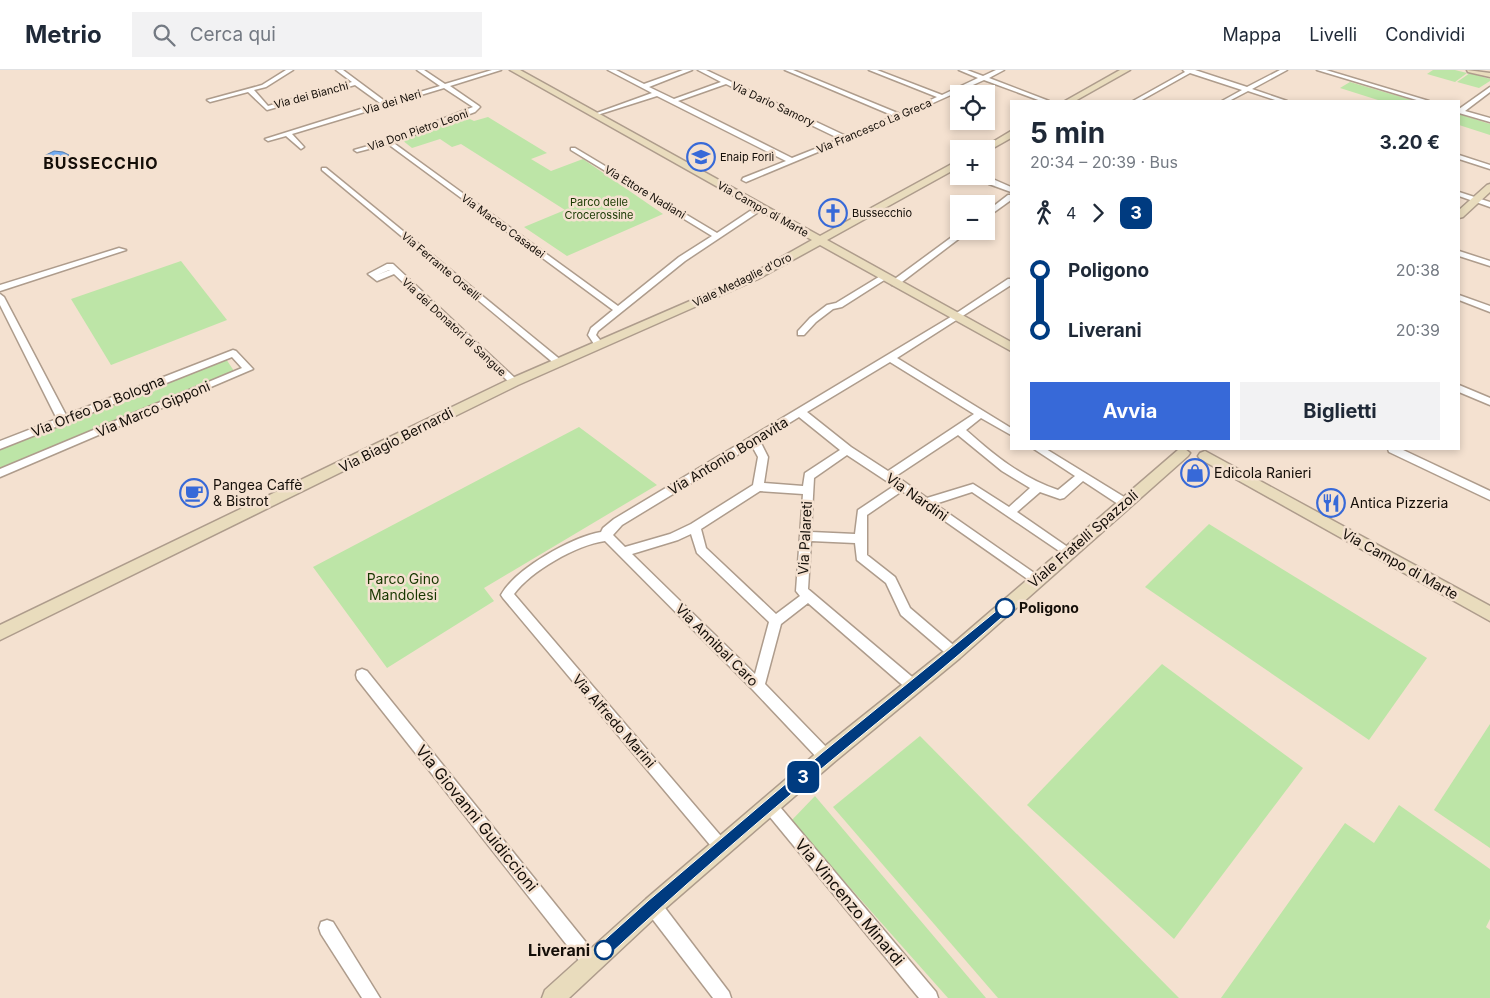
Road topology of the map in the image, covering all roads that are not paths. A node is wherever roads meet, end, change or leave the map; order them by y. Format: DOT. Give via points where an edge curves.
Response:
graph roads {
  1 [pos="290,70"];
  2 [pos="339,70"];
  3 [pos="420,70"];
  4 [pos="498,70"];
  5 [pos="514,70"];
  6 [pos="611,70"];
  7 [pos="689,70"];
  8 [pos="701,70"];
  9 [pos="788,70"];
  10 [pos="872,70"];
  11 [pos="962,70"];
  12 [pos="1001,70"];
  13 [pos="1126,70"];
  14 [pos="1189,70"];
  15 [pos="1284,70"];
  16 [pos="1320,70"];
  17 [pos="1471,70"];
  18 [pos="1490,75"];
  19 [pos="984,78"];
  20 [pos="726,82"];
  21 [pos="355,83"];
  22 [pos="445,86"];
  23 [pos="645,86"];
  24 [pos="249,89"];
  25 [pos="1247,89"];
  26 [pos="1490,89"];
  27 [pos="659,93"];
  28 [pos="942,97"];
  29 [pos="210,100"];
  30 [pos="1043,100"];
  31 [pos="1071,100"];
  32 [pos="1138,100"];
  33 [pos="1227,100"];
  34 [pos="1281,100"];
  35 [pos="1423,100"];
  36 [pos="674,101"];
  37 [pos="385,104"];
  38 [pos="267,108"];
  39 [pos="1460,110"];
  40 [pos="1460,111"];
  41 [pos="275,114"];
  42 [pos="596,116"];
  43 [pos="900,116"];
  44 [pos="1490,120"];
  45 [pos="287,133"];
  46 [pos="1010,135"];
  47 [pos="844,138"];
  48 [pos="268,139"];
  49 [pos="391,141"];
  50 [pos="995,143"];
  51 [pos="301,147"];
  52 [pos="573,149"];
  53 [pos="357,150"];
  54 [pos="1460,157"];
  55 [pos="792,161"];
  56 [pos="1490,167"];
  57 [pos="950,168"];
  58 [pos="324,169"];
  59 [pos="746,180"];
  60 [pos="995,183"];
  61 [pos="1490,187"];
  62 [pos="1010,190"];
  63 [pos="1460,194"];
  64 [pos="1010,198"];
  65 [pos="1476,200"];
  66 [pos="1490,205"];
  67 [pos="995,209"];
  68 [pos="753,213"];
  69 [pos="1460,214"];
  70 [pos="718,236"];
  71 [pos="951,240"];
  72 [pos="820,241"];
  73 [pos="122,250"];
  74 [pos="1460,253"];
  75 [pos="1490,264"];
  76 [pos="395,271"];
  77 [pos="890,280"];
  78 [pos="1010,282"];
  79 [pos="0,288"];
  80 [pos="0,297"];
  81 [pos="1460,297"];
  82 [pos="1490,309"];
  83 [pos="618,310"];
  84 [pos="956,316"];
  85 [pos="801,333"];
  86 [pos="599,345"];
  87 [pos="1010,347"];
  88 [pos="889,357"];
  89 [pos="559,363"];
  90 [pos="196,368"];
  91 [pos="514,382"];
  92 [pos="1460,388"];
  93 [pos="1490,402"];
  94 [pos="800,412"];
  95 [pos="982,413"];
  96 [pos="63,420"];
  97 [pos="960,430"];
  98 [pos="1010,431"];
  99 [pos="754,439"];
  100 [pos="0,445"];
  101 [pos="847,450"];
  102 [pos="1041,450"];
  103 [pos="1395,450"];
  104 [pos="1181,451"];
  105 [pos="1205,452"];
  106 [pos="0,473"];
  107 [pos="888,476"];
  108 [pos="1082,476"];
  109 [pos="901,486"];
  110 [pos="758,487"];
  111 [pos="1036,488"];
  112 [pos="807,490"];
  113 [pos="1490,496"];
  114 [pos="925,503"];
  115 [pos="1125,503"];
  116 [pos="1009,513"];
  117 [pos="695,527"];
  118 [pos="607,536"];
  119 [pos="805,536"];
  120 [pos="860,539"];
  121 [pos="624,552"];
  122 [pos="1068,553"];
  123 [pos="1036,580"];
  124 [pos="807,597"];
  125 [pos="1490,614"];
  126 [pos="776,621"];
  127 [pos="0,633"];
  128 [pos="954,653"];
  129 [pos="362,674"];
  130 [pos="912,685"];
  131 [pos="758,686"];
  132 [pos="826,757"];
  133 [pos="770,806"];
  134 [pos="721,847"];
  135 [pos="653,906"];
  136 [pos="327,928"];
  137 [pos="591,962"];
  138 [pos="372,998"];
  139 [pos="553,998"];
  140 [pos="723,998"];
  141 [pos="930,998"];
  1 -- 24 [label="street" via="264,86"];
  2 -- 21 [label="street"];
  3 -- 22 [label="street"];
  4 -- 22 [label="street, Via dei Neri"];
  5 -- 42 [label="street, Via Campo di Marte"];
  6 -- 23 [label="street"];
  7 -- 23 [label="street"];
  8 -- 20 [label="street, Via Dario Samory" via="714,73"];
  9 -- 43 [label="street"];
  10 -- 28 [label="street"];
  11 -- 19 [label="street"];
  12 -- 19 [label="street, Via Francesco La Greca"];
  13 -- 31 [label="street"];
  14 -- 25 [label="street"];
  14 -- 32 [label="street"];
  15 -- 25 [label="street"];
  16 -- 35 [label="street"];
  17 -- 18 [label="street"];
  19 -- 28 [label="street, Via Francesco La Greca"];
  19 -- 30 [label="street"];
  20 -- 36 [label="street"];
  20 -- 47 [label="street, Via Dario Samory"];
  21 -- 37 [label="street"];
  21 -- 38 [label="street, Via dei Bianchi"];
  22 -- 37 [label="street, Via dei Neri"];
  22 -- 49 [label="street, Via Don Pietro Leoni" via="477,107"];
  23 -- 27 [label="street"];
  24 -- 29 [label="street"];
  24 -- 38 [label="street, Via dei Bianchi"];
  25 -- 33 [label="street"];
  25 -- 34 [label="street"];
  26 -- 39 [label="street"];
  27 -- 36 [label="street"];
  27 -- 42 [label="street"];
  28 -- 43 [label="street, Via Francesco La Greca"];
  36 -- 55 [label="street"];
  37 -- 45 [label="street, Via dei Neri"];
  38 -- 41 [label="street, Via dei Bianchi"];
  40 -- 44 [label="street"];
  42 -- 72 [label="street, Via Campo di Marte"];
  43 -- 47 [label="street, Via Francesco La Greca"];
  45 -- 48 [label="street, Via dei Neri"];
  45 -- 51 [label="street"];
  46 -- 50 [label="street"];
  47 -- 55 [label="street, Via Francesco La Greca"];
  49 -- 53 [label="street, Via Don Pietro Leoni"];
  49 -- 83 [label="street, Via Maceo Casadei" via="392,145"];
  52 -- 70 [label="street, Via Ettore Nadiani"];
  54 -- 56 [label="street"];
  55 -- 59 [label="street, Via Francesco La Greca"];
  57 -- 72 [label="street, Viale Medaglie d'Oro"];
  58 -- 89 [label="street, Via Ferrante Orselli"];
  60 -- 62 [label="street"];
  61 -- 65 [label="street"];
  63 -- 65 [label="street"];
  64 -- 67 [label="street"];
  65 -- 66 [label="street"];
  65 -- 69 [label="street"];
  68 -- 70 [label="street"];
  70 -- 83 [label="street" via="671,267"];
  71 -- 77 [label="street"];
  72 -- 77 [label="street, Via Campo di Marte"];
  72 -- 86 [label="street, Viale Medaglie d'Oro" via="754,277"];
  73 -- 79 [label="street"];
  74 -- 75 [label="street"];
  76 -- 91 [label="street, Via dei Donatori di Sangue"];
  77 -- 84 [label="street, Via Campo di Marte"];
  77 -- 85 [label="street" via="830,308"];
  78 -- 84 [label="street, Via Antonio Bonavita"];
  80 -- 96 [label="street"];
  81 -- 82 [label="street"];
  83 -- 86 [label="street" via="592,332"];
  84 -- 87 [label="street, Via Campo di Marte"];
  84 -- 88 [label="street, Via Antonio Bonavita"];
  86 -- 89 [label="street, Via Biagio Bernardi"];
  88 -- 94 [label="street, Via Antonio Bonavita"];
  88 -- 95 [label="street"];
  89 -- 91 [label="street, Via Biagio Bernardi"];
  90 -- 96 [label="street, Via Orfeo Da Bologna"];
  90 -- 106 [label="street, Via Marco Gipponi" via="233,353 248,369"];
  91 -- 127 [label="street, Via Biagio Bernardi"];
  92 -- 93 [label="street"];
  94 -- 99 [label="street, Via Antonio Bonavita"];
  94 -- 101 [label="street, Via Nardini"];
  95 -- 97 [label="street"];
  95 -- 98 [label="street"];
  96 -- 100 [label="street, Via Orfeo Da Bologna"];
  97 -- 107 [label="street"];
  97 -- 111 [label="street" via="992,459"];
  99 -- 110 [label="street" via="763,457"];
  99 -- 118 [label="street, Via Antonio Bonavita" via="618,522 607,531"];
  101 -- 107 [label="street, Via Nardini"];
  101 -- 112 [label="street, Via Palareti" via="809,476"];
  102 -- 108 [label="street"];
  103 -- 113 [label="street"];
  104 -- 105 [label="street" via="1195,458"];
  104 -- 115 [label="street, Viale Fratelli Spazzoli"];
  105 -- 125 [label="street, Via Campo di Marte"];
  107 -- 109 [label="street, Via Nardini"];
  108 -- 111 [label="street" via="1060,495"];
  108 -- 115 [label="street"];
  109 -- 114 [label="street, Via Nardini"];
  109 -- 120 [label="street" via="862,514"];
  110 -- 112 [label="street"];
  110 -- 117 [label="street"];
  111 -- 116 [label="street"];
  112 -- 119 [label="street, Via Palareti"];
  114 -- 116 [label="street" via="973,488"];
  114 -- 123 [label="street, Via Nardini"];
  115 -- 122 [label="street, Viale Fratelli Spazzoli"];
  116 -- 122 [label="street"];
  117 -- 121 [label="street"];
  117 -- 126 [label="street" via="701,550"];
  118 -- 121 [label="street, Via Annibal Caro"];
  118 -- 134 [label="street, Via Alfredo Marini" via="583,541 565,550 515,583 507,595"];
  119 -- 120 [label="street"];
  119 -- 124 [label="street, Via Palareti" via="802,591"];
  120 -- 128 [label="street" via="861,557 891,580 905,611"];
  121 -- 131 [label="street, Via Annibal Caro"];
  122 -- 123 [label="street, Viale Fratelli Spazzoli"];
  123 -- 128 [label="street, Viale Fratelli Spazzoli"];
  124 -- 126 [label="street"];
  124 -- 130 [label="street"];
  126 -- 131 [label="street"];
  128 -- 130 [label="street, Viale Fratelli Spazzoli"];
  129 -- 137 [label="street, Via Giovanni Guidiccioni"];
  130 -- 132 [label="street, Viale Fratelli Spazzoli"];
  131 -- 132 [label="street, Via Annibal Caro"];
  132 -- 133 [label="street, Viale Fratelli Spazzoli"];
  133 -- 134 [label="street, Viale Fratelli Spazzoli"];
  133 -- 141 [label="street, Via Vincenzo Minardi"];
  134 -- 135 [label="street, Viale Fratelli Spazzoli"];
  135 -- 137 [label="street, Viale Fratelli Spazzoli"];
  135 -- 140 [label="street"];
  136 -- 138 [label="street"];
  137 -- 139 [label="street, Viale Fratelli Spazzoli"];
}
